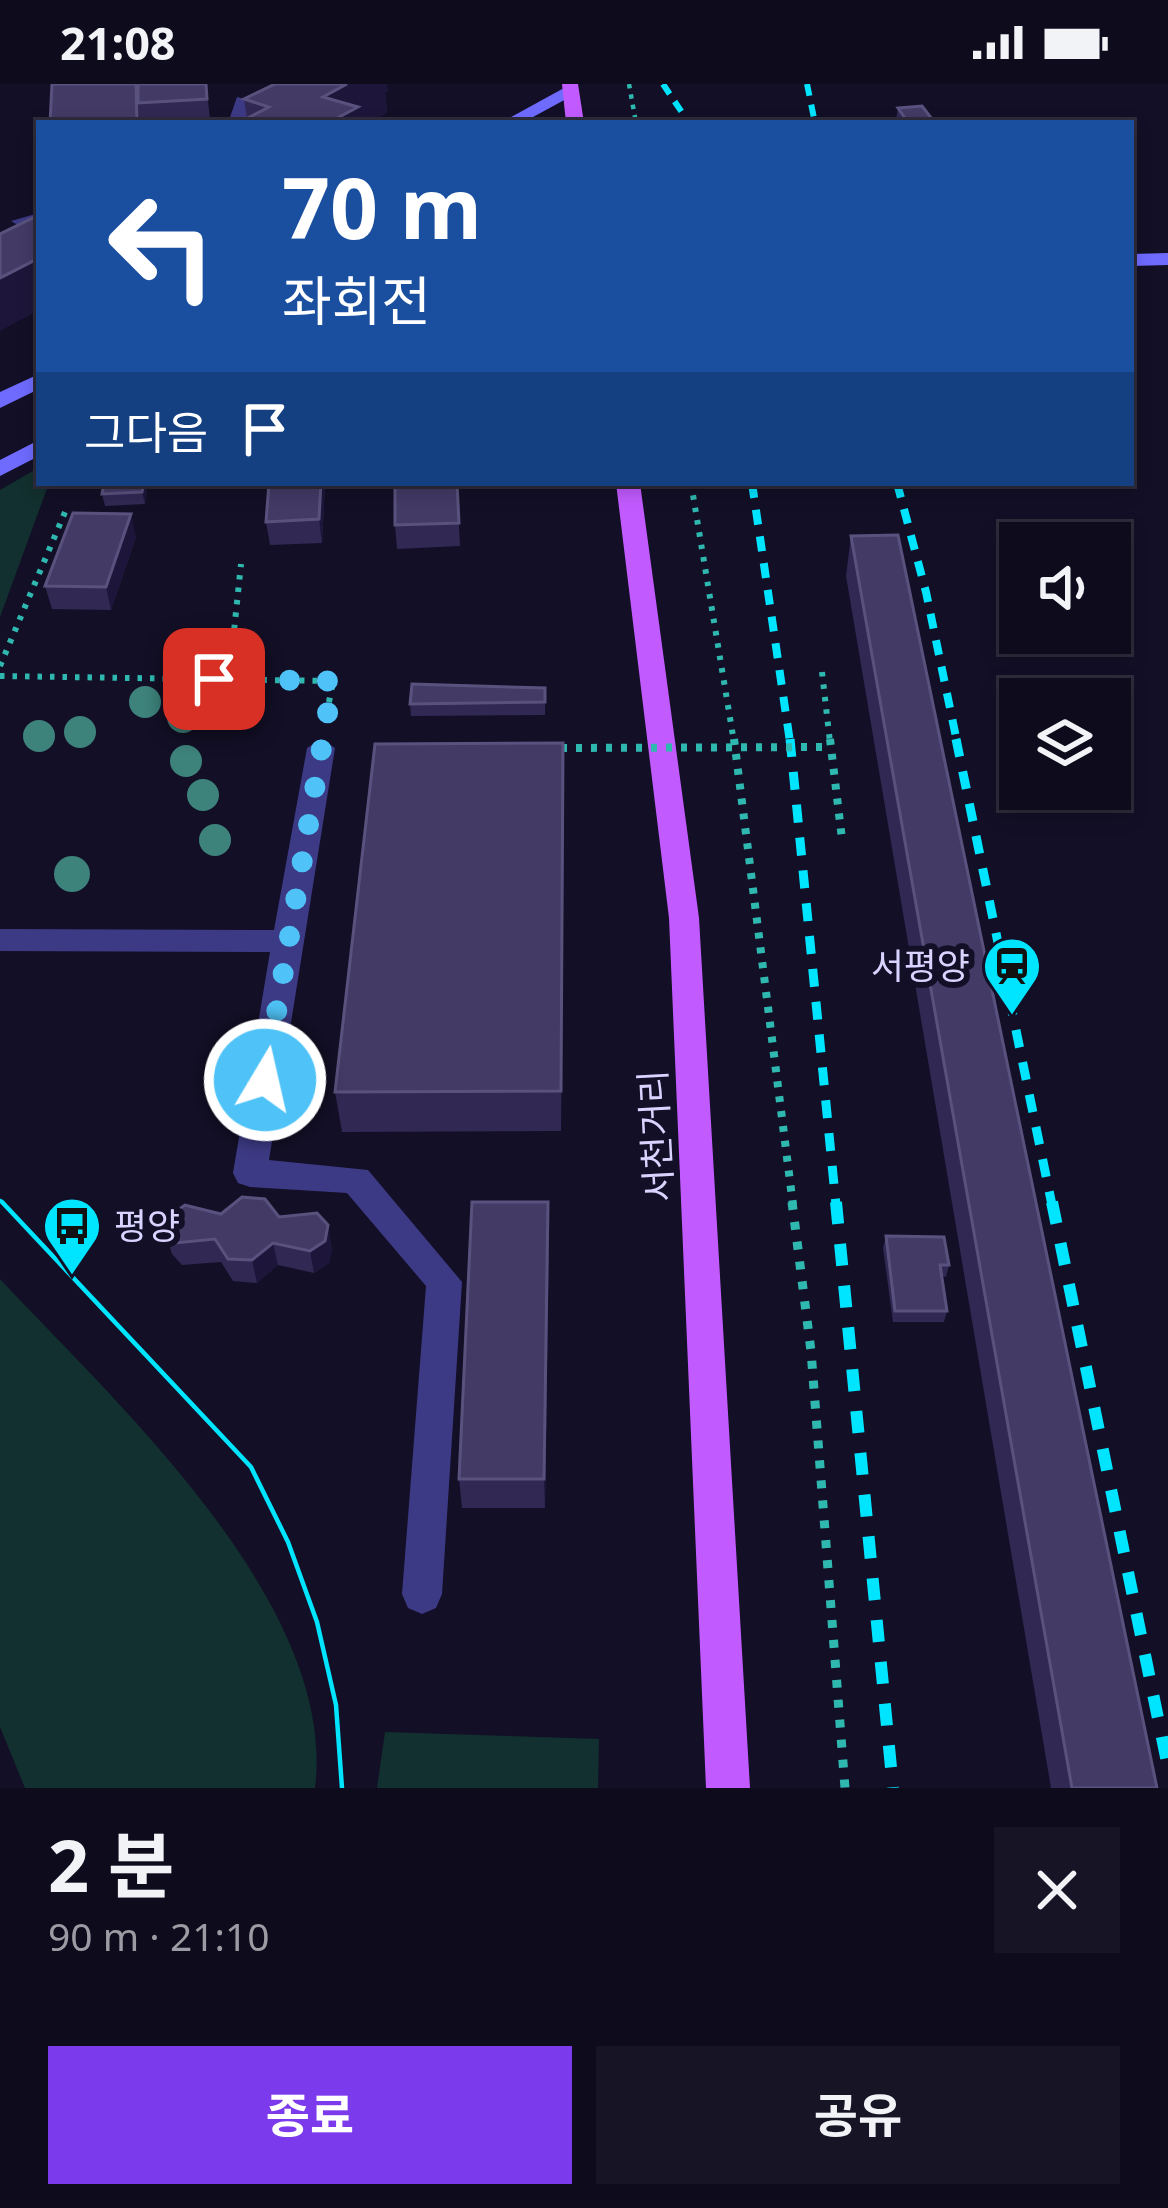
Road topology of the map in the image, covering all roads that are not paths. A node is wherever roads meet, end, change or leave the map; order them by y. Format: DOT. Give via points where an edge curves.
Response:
graph roads {
  1 [pos="570,88"];
  2 [pos="244,101"];
  3 [pos="238,120"];
  4 [pos="513,120"];
  5 [pos="575,120"];
  6 [pos="1168,259"];
  7 [pos="1134,260"];
  8 [pos="36,382"];
  9 [pos="0,401"];
  10 [pos="36,450"];
  11 [pos="0,469"];
  12 [pos="628,486"];
  13 [pos="321,748"];
  14 [pos="0,940"];
  15 [pos="287,940"];
  16 [pos="422,1594"];
  17 [pos="728,1788"];
  1 -- 4 [label="main road"];
  1 -- 5 [label="main road"];
  2 -- 3 [label="street"];
  6 -- 7 [label="main road"];
  8 -- 9 [label="main road"];
  10 -- 11 [label="main road"];
  12 -- 17 [label="main road, 서천거리" via="684,918"];
  13 -- 15 [label="street"];
  14 -- 15 [label="street"];
  15 -- 16 [label="street" via="250,1173 356,1180 444,1282"];
}
